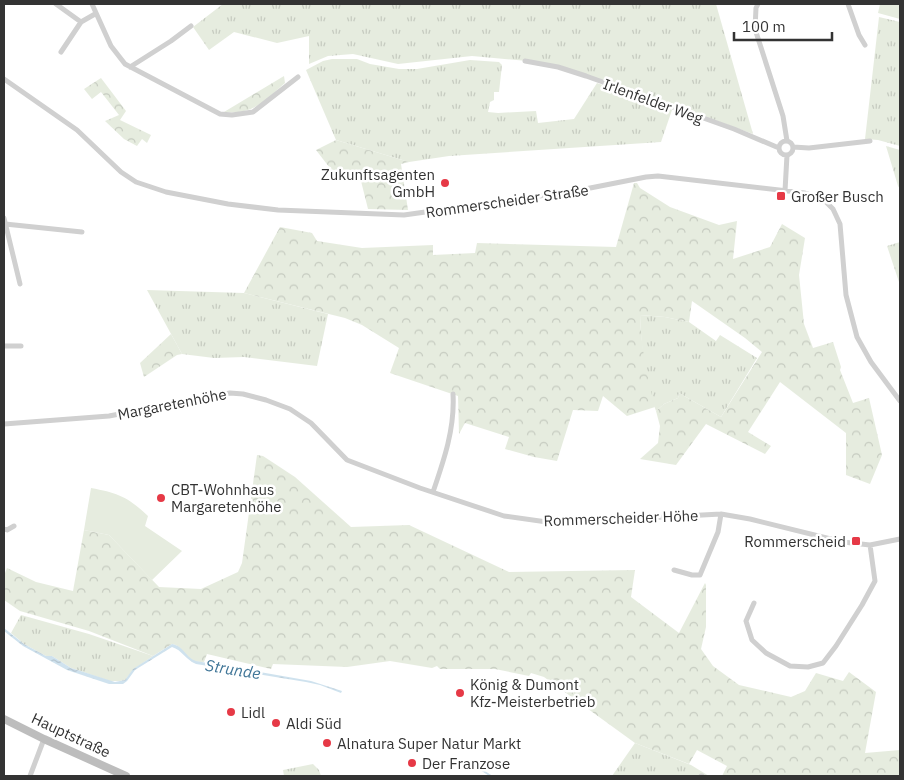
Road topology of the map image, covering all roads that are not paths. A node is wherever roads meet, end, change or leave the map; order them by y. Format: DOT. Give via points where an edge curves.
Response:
graph roads {
  1 [pos="56,4"];
  2 [pos="92,4"];
  3 [pos="758,4"];
  4 [pos="848,4"];
  5 [pos="95,14"];
  6 [pos="81,22"];
  7 [pos="191,26"];
  8 [pos="865,45"];
  9 [pos="61,52"];
  10 [pos="525,61"];
  11 [pos="130,67"];
  12 [pos="298,77"];
  13 [pos="4,79"];
  14 [pos="870,140"];
  15 [pos="787,141"];
  16 [pos="793,147"];
  17 [pos="780,148"];
  18 [pos="786,155"];
  19 [pos="785,191"];
  20 [pos="5,221"];
  21 [pos="82,232"];
  22 [pos="20,284"];
  23 [pos="4,346"];
  24 [pos="21,346"];
  25 [pos="453,394"];
  26 [pos="900,401"];
  27 [pos="4,424"];
  28 [pos="348,460"];
  29 [pos="433,492"];
  30 [pos="720,514"];
  31 [pos="14,526"];
  32 [pos="4,529"];
  33 [pos="900,539"];
  34 [pos="870,545"];
  35 [pos="674,570"];
  36 [pos="754,603"];
  37 [pos="4,718"];
  38 [pos="44,739"];
  39 [pos="30,776"];
  40 [pos="126,776"];
  1 -- 6 [label="street"];
  2 -- 5 [label="street"];
  3 -- 15 [label="street" via="755,29 778,98"];
  4 -- 8 [label="street"];
  5 -- 6 [label="street"];
  5 -- 11 [label="street" via="110,46"];
  6 -- 9 [label="street"];
  7 -- 11 [label="street"];
  10 -- 17 [label="street, Irlenfelder Weg" via="586,76"];
  11 -- 12 [label="street" via="207,108 232,116 253,112"];
  13 -- 19 [label="street, Rommerscheider Straße" via="76,130 136,182 166,192 228,204 278,210 404,215 658,176"];
  14 -- 16 [label="street"];
  15 -- 16 [label="street"];
  15 -- 17 [label="street"];
  16 -- 18 [label="street"];
  17 -- 18 [label="street, Irlenfelder Weg"];
  18 -- 19 [label="street"];
  19 -- 26 [label="street, Rommerscheider Straße" via="823,199 833,209 840,224 846,295 857,337"];
  20 -- 21 [label="street"];
  20 -- 22 [label="street"];
  23 -- 24 [label="street"];
  25 -- 29 [label="street" via="452,426"];
  27 -- 28 [label="street, Margaretenhöhe" via="109,416 230,392 290,409 311,423"];
  28 -- 29 [label="street, Rommerscheider Höhe"];
  29 -- 30 [label="street, Rommerscheider Höhe" via="504,516 554,523"];
  30 -- 34 [label="street, Rommerscheider Höhe" via="843,542"];
  30 -- 35 [label="street" via="718,532 700,575"];
  31 -- 32 [label="street"];
  33 -- 34 [label="street, Rommerscheider Höhe"];
  34 -- 36 [label="street" via="875,581 823,663 808,667 790,666 766,653 752,640 746,621"];
  37 -- 38 [label="main road, Hauptstraße"];
  38 -- 39 [label="street"];
  38 -- 40 [label="main road, Hauptstraße"];
}
